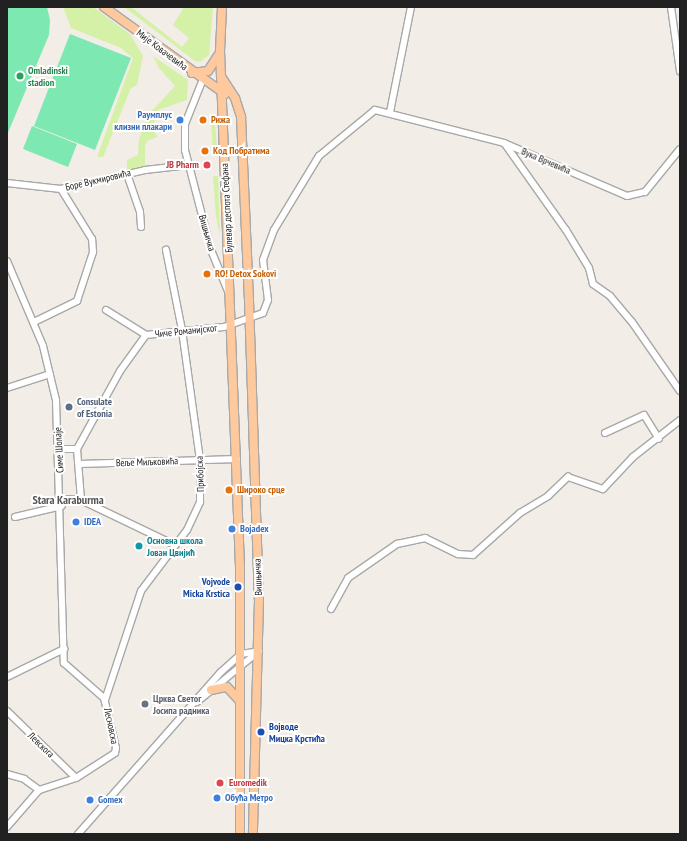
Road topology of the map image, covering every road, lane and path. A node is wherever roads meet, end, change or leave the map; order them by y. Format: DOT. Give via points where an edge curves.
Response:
graph roads {
  1 [pos="104,7"];
  2 [pos="411,7"];
  3 [pos="671,7"];
  4 [pos="224,9"];
  5 [pos="220,51"];
  6 [pos="680,71"];
  7 [pos="192,73"];
  8 [pos="221,74"];
  9 [pos="202,79"];
  10 [pos="222,91"];
  11 [pos="238,104"];
  12 [pos="390,112"];
  13 [pos="504,143"];
  14 [pos="680,149"];
  15 [pos="189,165"];
  16 [pos="127,174"];
  17 [pos="7,183"];
  18 [pos="61,189"];
  19 [pos="141,227"];
  20 [pos="166,250"];
  21 [pos="7,262"];
  22 [pos="232,296"];
  23 [pos="106,310"];
  24 [pos="250,320"];
  25 [pos="34,322"];
  26 [pos="233,325"];
  27 [pos="182,330"];
  28 [pos="146,335"];
  29 [pos="50,374"];
  30 [pos="7,388"];
  31 [pos="680,391"];
  32 [pos="680,420"];
  33 [pos="605,433"];
  34 [pos="659,439"];
  35 [pos="59,449"];
  36 [pos="77,449"];
  37 [pos="237,459"];
  38 [pos="200,460"];
  39 [pos="80,464"];
  40 [pos="61,499"];
  41 [pos="81,500"];
  42 [pos="62,506"];
  43 [pos="15,517"];
  44 [pos="175,545"];
  45 [pos="331,609"];
  46 [pos="64,649"];
  47 [pos="259,651"];
  48 [pos="241,654"];
  49 [pos="241,668"];
  50 [pos="7,676"];
  51 [pos="211,690"];
  52 [pos="105,700"];
  53 [pos="240,702"];
  54 [pos="7,711"];
  55 [pos="187,711"];
  56 [pos="7,774"];
  57 [pos="76,778"];
  58 [pos="39,790"];
  59 [pos="7,827"];
  60 [pos="78,834"];
  61 [pos="240,834"];
  62 [pos="253,834"];
  1 -- 7 [label="main road, Мије Ковачевића"];
  2 -- 12 [label="street"];
  3 -- 6 [label="street"];
  4 -- 5 [label="main road, Булевар деспота Стефана"];
  5 -- 7 [label="main road" via="210,69"];
  5 -- 8 [label="main road, Булевар деспота Стефана"];
  7 -- 9 [label="main road, Мије Ковачевића"];
  8 -- 10 [label="main road, Булевар деспота Стефана"];
  8 -- 11 [label="main road, Булевар деспота Стефана"];
  9 -- 10 [label="main road, Мије Ковачевића"];
  9 -- 15 [label="street" via="185,124"];
  10 -- 11 [label="main road"];
  10 -- 22 [label="main road, Булевар деспота Стефана"];
  11 -- 24 [label="main road, Булевар деспота Стефана"];
  12 -- 13 [label="street, Вука Врчевића"];
  12 -- 24 [label="street, Вука Врчевића" via="372,112 319,156 267,246 263,275 268,305 263,313"];
  13 -- 14 [label="street, Вука Врчевића" via="631,196 648,189"];
  13 -- 31 [label="street" via="566,230 586,263 593,284 610,296"];
  15 -- 16 [label="street, Боре Вукмировића"];
  15 -- 22 [label="street, Вишњичка" via="214,257 226,292"];
  16 -- 18 [label="street, Боре Вукмировића"];
  16 -- 19 [label="street" via="140,212"];
  17 -- 18 [label="street, Боре Вукмировића"];
  18 -- 25 [label="street" via="92,239 93,252 77,302"];
  20 -- 27 [label="street, Прибојска"];
  21 -- 25 [label="street, Симе Шолаје"];
  22 -- 26 [label="main road, Булевар деспота Стефана"];
  23 -- 28 [label="street"];
  24 -- 26 [label="street, Чиче Романијског"];
  24 -- 47 [label="main road, Вишњичка"];
  25 -- 29 [label="street, Симе Шолаје"];
  26 -- 27 [label="street, Чиче Романијског"];
  26 -- 37 [label="main road, Вишњичка"];
  27 -- 28 [label="street, Чиче Романијског"];
  27 -- 38 [label="street, Прибојска"];
  28 -- 36 [label="street, Чиче Романијског" via="120,371"];
  29 -- 30 [label="street"];
  29 -- 35 [label="street, Симе Шолаје"];
  32 -- 34 [label="street"];
  33 -- 34 [label="street" via="644,415"];
  34 -- 45 [label="street" via="633,457 603,489 568,477 548,496 520,512 473,555 458,554 425,538 397,544 348,578"];
  35 -- 36 [label="street"];
  35 -- 40 [label="street, Симе Шолаје"];
  36 -- 39 [label="street"];
  37 -- 38 [label="street, Веље Миљковића"];
  37 -- 48 [label="main road, Вишњичка"];
  38 -- 39 [label="street, Веље Миљковића"];
  38 -- 44 [label="street, Прибојска" via="200,502"];
  39 -- 41 [label="street"];
  40 -- 41 [label="street"];
  40 -- 42 [label="street, Симе Шолаје"];
  41 -- 44 [label="street"];
  42 -- 43 [label="street"];
  42 -- 46 [label="street, Симе Шолаје"];
  44 -- 52 [label="street, Прибојска" via="141,592"];
  46 -- 50 [label="street"];
  46 -- 52 [label="street, Лесновска" via="66,666"];
  47 -- 48 [label="street"];
  47 -- 49 [label="street"];
  47 -- 62 [label="main road, Вишњичка"];
  48 -- 49 [label="main road, Вишњичка"];
  48 -- 55 [label="street"];
  49 -- 51 [label="street"];
  49 -- 53 [label="main road, Вишњичка"];
  51 -- 53 [label="main road" via="227,687"];
  51 -- 55 [label="street"];
  52 -- 57 [label="street, Лесновска" via="116,751"];
  53 -- 61 [label="main road, Вишњичка"];
  54 -- 57 [label="street, Левскога"];
  55 -- 60 [label="street"];
  56 -- 58 [label="street" via="24,779"];
  57 -- 58 [label="street"];
  58 -- 59 [label="street"];
}
